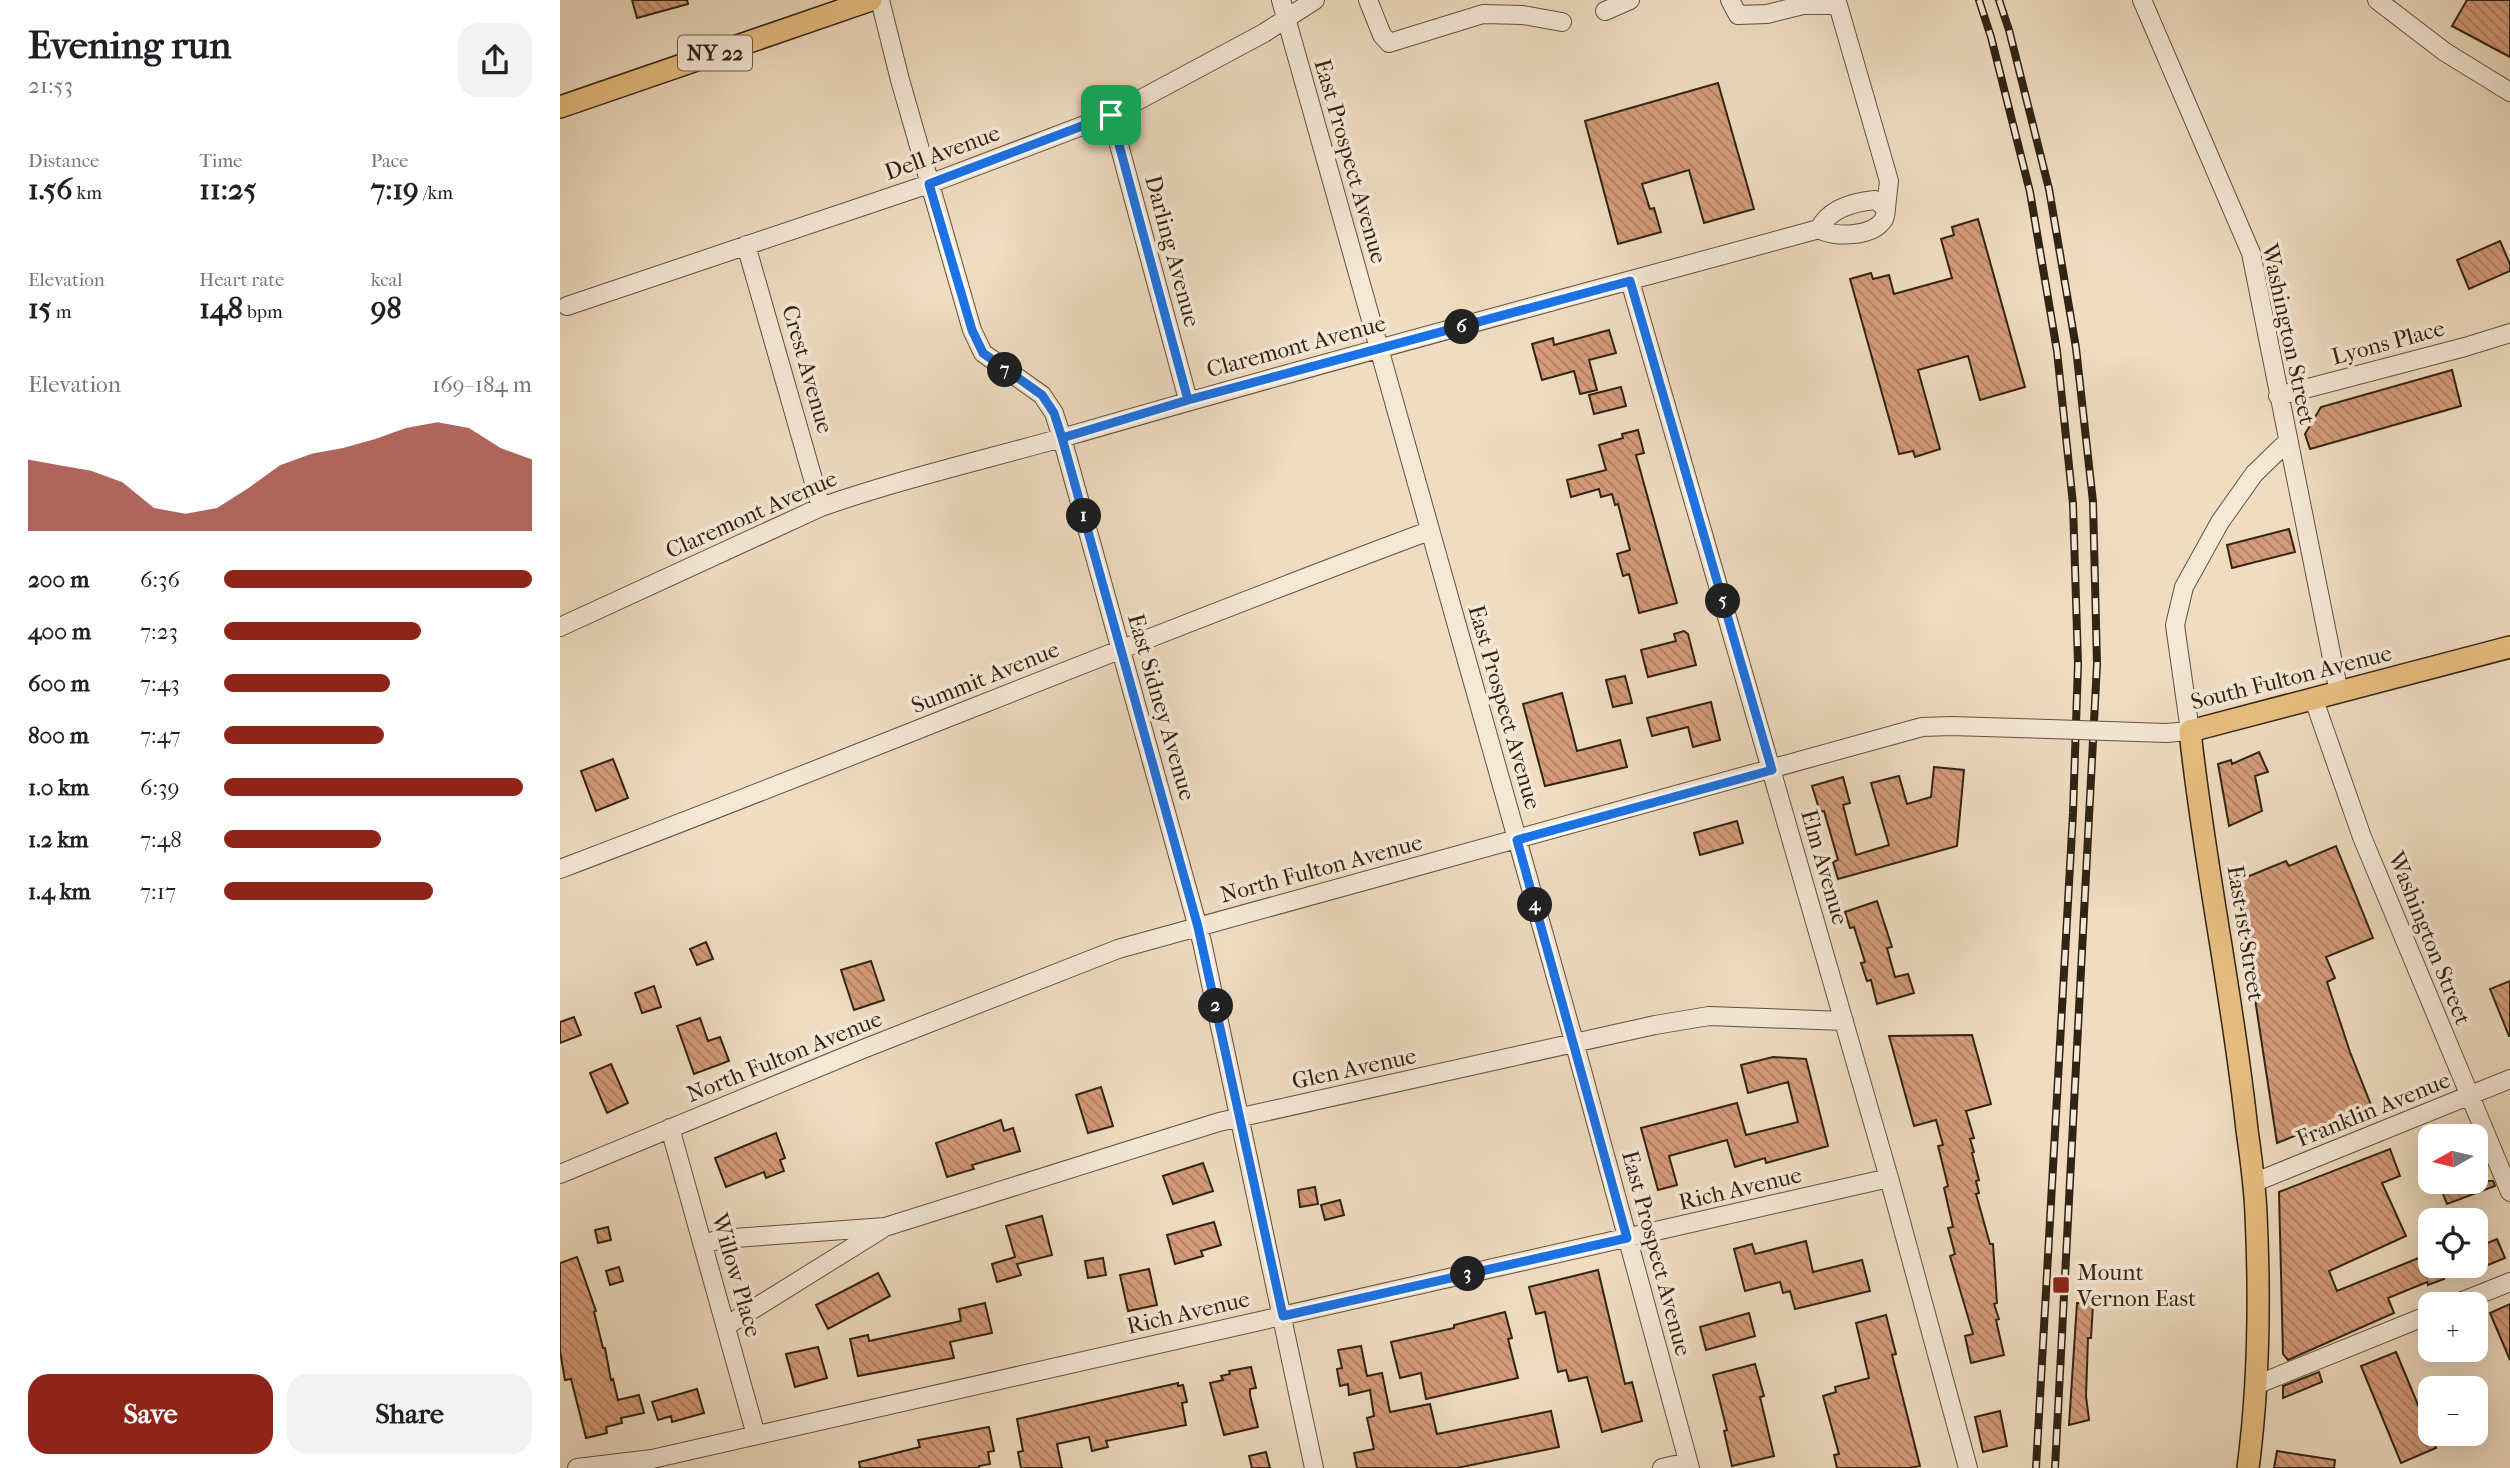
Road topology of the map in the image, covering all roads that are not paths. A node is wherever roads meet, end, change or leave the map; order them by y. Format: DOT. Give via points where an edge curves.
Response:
graph roads {
  1 [pos="871,0"];
  2 [pos="880,0"];
  3 [pos="1281,0"];
  4 [pos="1315,0"];
  5 [pos="1368,0"];
  6 [pos="1630,0"];
  7 [pos="1730,0"];
  8 [pos="2142,0"];
  9 [pos="2377,0"];
  10 [pos="1605,11"];
  11 [pos="1285,20"];
  12 [pos="1562,22"];
  13 [pos="2510,92"];
  14 [pos="560,107"];
  15 [pos="1111,115"];
  16 [pos="929,184"];
  17 [pos="1886,208"];
  18 [pos="1819,229"];
  19 [pos="746,245"];
  20 [pos="1630,281"];
  21 [pos="566,306"];
  22 [pos="2510,333"];
  23 [pos="1379,350"];
  24 [pos="2278,396"];
  25 [pos="1188,400"];
  26 [pos="1062,438"];
  27 [pos="2287,442"];
  28 [pos="821,507"];
  29 [pos="1429,531"];
  30 [pos="560,627"];
  31 [pos="2510,647"];
  32 [pos="1120,649"];
  33 [pos="2339,693"];
  34 [pos="2314,700"];
  35 [pos="2081,730"];
  36 [pos="2190,731"];
  37 [pos="1772,770"];
  38 [pos="1517,840"];
  39 [pos="560,869"];
  40 [pos="1198,927"];
  41 [pos="1844,1021"];
  42 [pos="1575,1045"];
  43 [pos="2510,1079"];
  44 [pos="2469,1097"];
  45 [pos="1240,1118"];
  46 [pos="670,1128"];
  47 [pos="560,1174"];
  48 [pos="1889,1178"];
  49 [pos="2253,1183"];
  50 [pos="2510,1192"];
  51 [pos="885,1227"];
  52 [pos="1627,1238"];
  53 [pos="703,1244"];
  54 [pos="2510,1282"];
  55 [pos="2485,1292"];
  56 [pos="1283,1316"];
  57 [pos="2418,1319"];
  58 [pos="726,1326"];
  59 [pos="2256,1385"];
  60 [pos="757,1435"];
  61 [pos="1689,1465"];
  62 [pos="577,1468"];
  63 [pos="1314,1468"];
  64 [pos="1662,1468"];
  65 [pos="1968,1468"];
  66 [pos="2248,1468"];
  1 -- 14 [label="main road, NY 22"];
  2 -- 16 [label="street, East Sidney Avenue"];
  3 -- 11 [label="street, East Prospect Avenue"];
  4 -- 11 [label="street, Dell Avenue"];
  5 -- 12 [label="street" via="1389,43 1483,14"];
  6 -- 10 [label="street"];
  7 -- 17 [label="street" via="1738,15 1838,5 1889,181"];
  8 -- 24 [label="street, Washington Street" via="2251,253"];
  9 -- 13 [label="street" via="2445,52"];
  11 -- 15 [label="street, Dell Avenue"];
  11 -- 23 [label="street, East Prospect Avenue"];
  15 -- 16 [label="street, Dell Avenue"];
  15 -- 25 [label="street, Darling Avenue"];
  16 -- 19 [label="street, Dell Avenue"];
  16 -- 26 [label="street, East Sidney Avenue" via="983,353 1042,395"];
  17 -- 18 [label="street, Claremont Avenue" via="1875,200 1852,204 1824,218"];
  17 -- 18 [label="street, Claremont Avenue" via="1885,218 1864,232 1828,234"];
  18 -- 20 [label="street, Claremont Avenue"];
  19 -- 21 [label="street, Dell Avenue"];
  19 -- 28 [label="street, Crest Avenue"];
  20 -- 23 [label="street, Claremont Avenue"];
  20 -- 37 [label="street, Elm Avenue"];
  22 -- 24 [label="street, Lyons Place"];
  23 -- 25 [label="street, Claremont Avenue"];
  23 -- 29 [label="street, East Prospect Avenue"];
  24 -- 27 [label="street, Washington Street"];
  25 -- 26 [label="street, Claremont Avenue"];
  26 -- 28 [label="street, Claremont Avenue"];
  26 -- 32 [label="street, East Sidney Avenue"];
  27 -- 33 [label="street, Washington Street"];
  27 -- 36 [label="street, East 1st Street" via="2247,484 2220,522 2184,587 2175,625"];
  28 -- 30 [label="street, Claremont Avenue"];
  29 -- 32 [label="street, Summit Avenue"];
  29 -- 38 [label="street, East Prospect Avenue"];
  31 -- 33 [label="main road, South Fulton Avenue"];
  32 -- 39 [label="street, Summit Avenue"];
  32 -- 40 [label="street, East Sidney Avenue"];
  33 -- 34 [label="main road, South Fulton Avenue"];
  34 -- 36 [label="main road, South Fulton Avenue"];
  34 -- 44 [label="street, Washington Street" via="2362,837"];
  35 -- 36 [label="street, South Fulton Avenue, bridge"];
  35 -- 37 [label="street, North Fulton Avenue, bridge" via="1922,727"];
  36 -- 49 [label="main road, East 1st Street" via="2242,1076"];
  37 -- 38 [label="street, North Fulton Avenue"];
  37 -- 41 [label="street, Elm Avenue"];
  38 -- 40 [label="street, North Fulton Avenue"];
  38 -- 42 [label="street, East Prospect Avenue"];
  40 -- 45 [label="street, East Sidney Avenue"];
  40 -- 46 [label="street, North Fulton Avenue" via="1118,948"];
  41 -- 42 [label="street, Glen Avenue" via="1709,1016"];
  41 -- 48 [label="street, Elm Avenue"];
  42 -- 45 [label="street, Glen Avenue"];
  42 -- 52 [label="street, East Prospect Avenue"];
  43 -- 44 [label="street, Franklin Avenue"];
  44 -- 49 [label="street, Franklin Avenue"];
  44 -- 50 [label="street, Washington Street"];
  45 -- 51 [label="street, Glen Avenue"];
  45 -- 56 [label="street, East Sidney Avenue"];
  46 -- 47 [label="street, North Fulton Avenue"];
  46 -- 53 [label="street, Willow Place"];
  48 -- 52 [label="street, Rich Avenue"];
  48 -- 65 [label="street, Elm Avenue"];
  49 -- 59 [label="main road, East 1st Street"];
  51 -- 53 [label="street, Glen Avenue"];
  51 -- 58 [label="street, Glen Avenue"];
  52 -- 56 [label="street, Rich Avenue"];
  52 -- 61 [label="street, East Prospect Avenue"];
  53 -- 58 [label="street, Willow Place"];
  54 -- 55 [label="street"];
  56 -- 60 [label="street, Rich Avenue"];
  56 -- 63 [label="street, East Sidney Avenue"];
  57 -- 59 [label="street"];
  58 -- 60 [label="street, Willow Place"];
  59 -- 66 [label="main road, East 1st Street"];
  60 -- 62 [label="street, Rich Avenue" via="652,1459"];
  61 -- 64 [label="street"];
}
